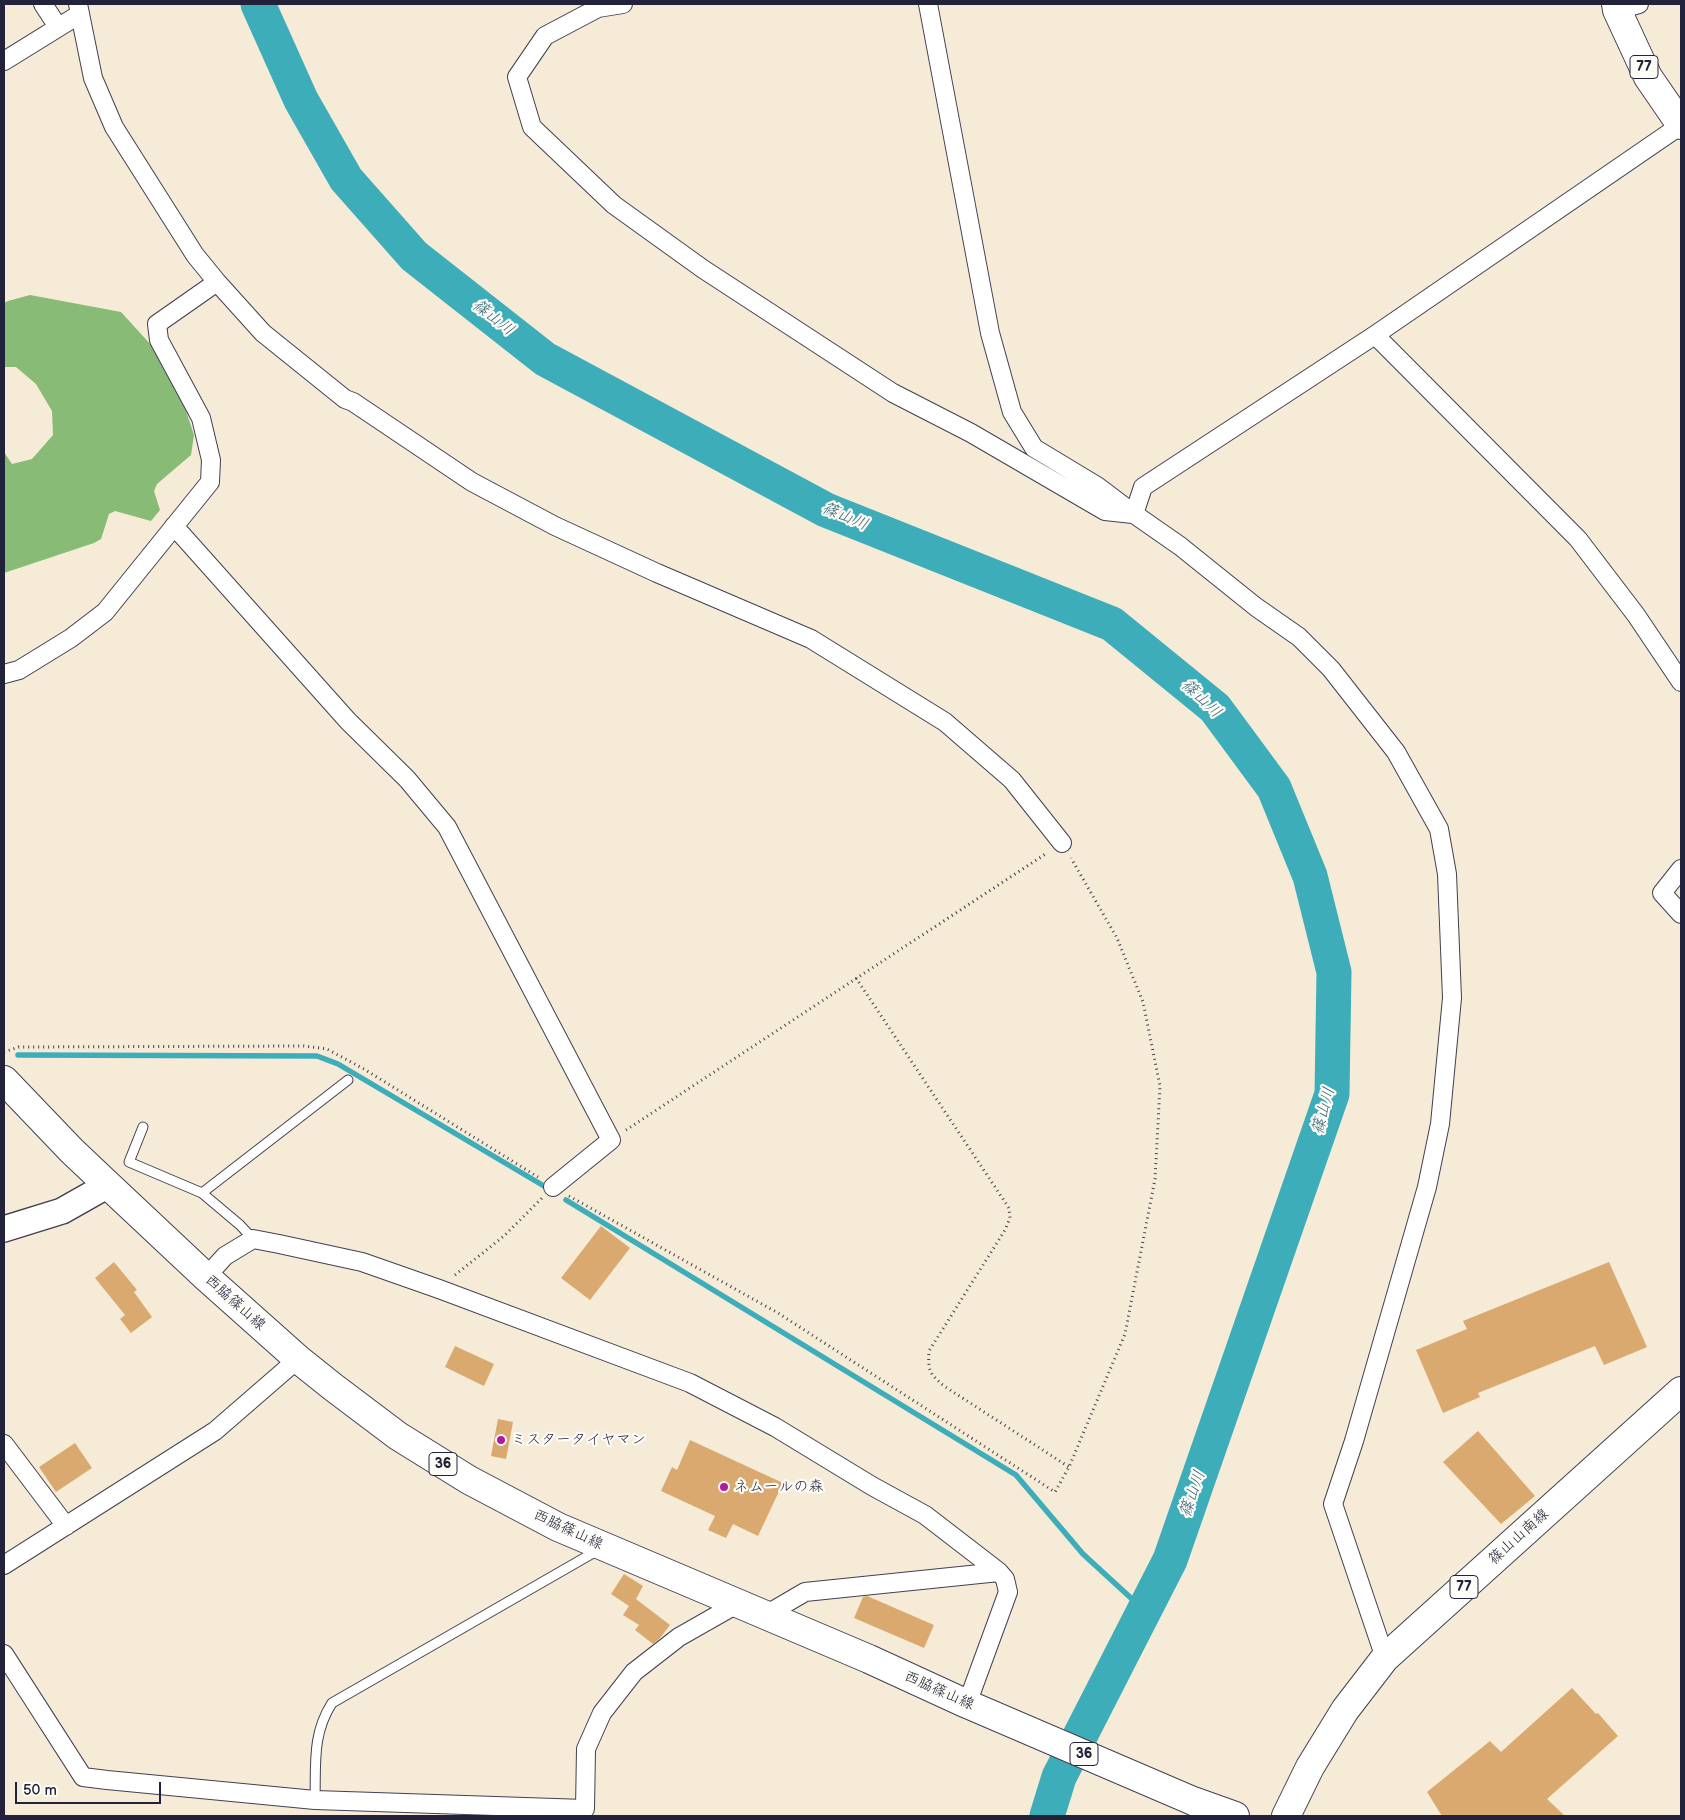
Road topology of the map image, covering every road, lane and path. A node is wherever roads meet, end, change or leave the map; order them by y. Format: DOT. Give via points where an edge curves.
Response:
graph roads {
  1 [pos="43,4"];
  2 [pos="623,4"];
  3 [pos="928,4"];
  4 [pos="597,6"];
  5 [pos="1624,6"];
  6 [pos="79,9"];
  7 [pos="58,27"];
  8 [pos="4,61"];
  9 [pos="1681,125"];
  10 [pos="217,282"];
  11 [pos="1375,335"];
  12 [pos="1134,514"];
  13 [pos="174,526"];
  14 [pos="4,674"];
  15 [pos="1681,682"];
  16 [pos="1062,843"];
  17 [pos="1681,869"];
  18 [pos="1681,914"];
  19 [pos="856,978"];
  20 [pos="4,1052"];
  21 [pos="4,1080"];
  22 [pos="348,1080"];
  23 [pos="142,1127"];
  24 [pos="611,1140"];
  25 [pos="108,1185"];
  26 [pos="553,1187"];
  27 [pos="202,1193"];
  28 [pos="4,1229"];
  29 [pos="253,1240"];
  30 [pos="206,1277"];
  31 [pos="439,1289"];
  32 [pos="298,1359"];
  33 [pos="1681,1391"];
  34 [pos="4,1444"];
  35 [pos="1069,1467"];
  36 [pos="66,1526"];
  37 [pos="604,1546"];
  38 [pos="4,1566"];
  39 [pos="998,1572"];
  40 [pos="736,1604"];
  41 [pos="764,1616"];
  42 [pos="4,1654"];
  43 [pos="1385,1658"];
  44 [pos="971,1705"];
  45 [pos="315,1800"];
  46 [pos="1235,1816"];
  47 [pos="1286,1816"];
  1 -- 7 [label="street"];
  2 -- 4 [label="street"];
  3 -- 12 [label="street" via="990,333 1012,412 1034,448 1097,486"];
  4 -- 12 [label="street" via="545,36 516,77 532,127 614,205 703,269 893,393 971,433 1104,511"];
  5 -- 9 [label="main road, 77" via="1648,77"];
  6 -- 7 [label="street"];
  6 -- 10 [label="street" via="93,78 114,127 195,255"];
  7 -- 8 [label="street"];
  9 -- 11 [label="street"];
  10 -- 13 [label="street" via="157,324 159,340 202,418 211,460 210,482"];
  10 -- 16 [label="street" via="263,333 345,399 472,482 555,526 811,639 945,722 1012,780"];
  11 -- 12 [label="street" via="1143,487"];
  11 -- 15 [label="street" via="1578,539 1636,615"];
  12 -- 43 [label="street" via="1299,637 1331,669 1396,752 1439,829 1447,874 1452,998 1440,1124 1424,1196 1333,1504"];
  13 -- 14 [label="street" via="105,612 71,638 19,670"];
  13 -- 24 [label="street" via="348,721 407,779 447,827"];
  16 -- 19 [label="path"];
  16 -- 35 [label="path" via="1125,956 1143,1002 1160,1086 1154,1179 1124,1334"];
  17 -- 18 [label="street" via="1662,893"];
  19 -- 24 [label="path"];
  19 -- 35 [label="path" via="1009,1208 1010,1218 1005,1230 929,1351 932,1375"];
  20 -- 26 [label="path" via="19,1047 304,1046 327,1049"];
  21 -- 25 [label="main road, 西脇篠山線 / 36"];
  22 -- 27 [label="lane"];
  23 -- 27 [label="lane" via="129,1162"];
  24 -- 26 [label="street"];
  25 -- 28 [label="main road" via="62,1211"];
  25 -- 30 [label="main road, 西脇篠山線 / 36"];
  26 -- 31 [label="path" via="504,1236"];
  26 -- 35 [label="path" via="778,1312 1055,1492"];
  27 -- 29 [label="lane"];
  29 -- 30 [label="street" via="225,1256"];
  29 -- 31 [label="street" via="362,1262"];
  30 -- 32 [label="main road, 西脇篠山線 / 36"];
  31 -- 39 [label="street" via="690,1383 775,1427 925,1515"];
  32 -- 36 [label="street" via="215,1431"];
  32 -- 37 [label="main road, 西脇篠山線 / 36" via="398,1436 469,1480 558,1527"];
  33 -- 43 [label="main road, 篠山山南線 / 77"];
  34 -- 36 [label="street"];
  36 -- 38 [label="street"];
  37 -- 40 [label="main road, 西脇篠山線 / 36"];
  37 -- 45 [label="lane" via="332,1703 324,1714 316,1738"];
  39 -- 41 [label="street" via="806,1592"];
  39 -- 44 [label="street" via="1005,1579 1008,1592"];
  40 -- 41 [label="main road, 西脇篠山線 / 36"];
  40 -- 45 [label="street" via="679,1637 634,1672 602,1712 586,1749 585,1809"];
  41 -- 44 [label="main road, 西脇篠山線 / 36"];
  42 -- 45 [label="street" via="83,1777"];
  43 -- 47 [label="main road, 篠山山南線 / 77" via="1345,1710 1310,1767"];
  44 -- 46 [label="main road, 西脇篠山線 / 36"];
}
